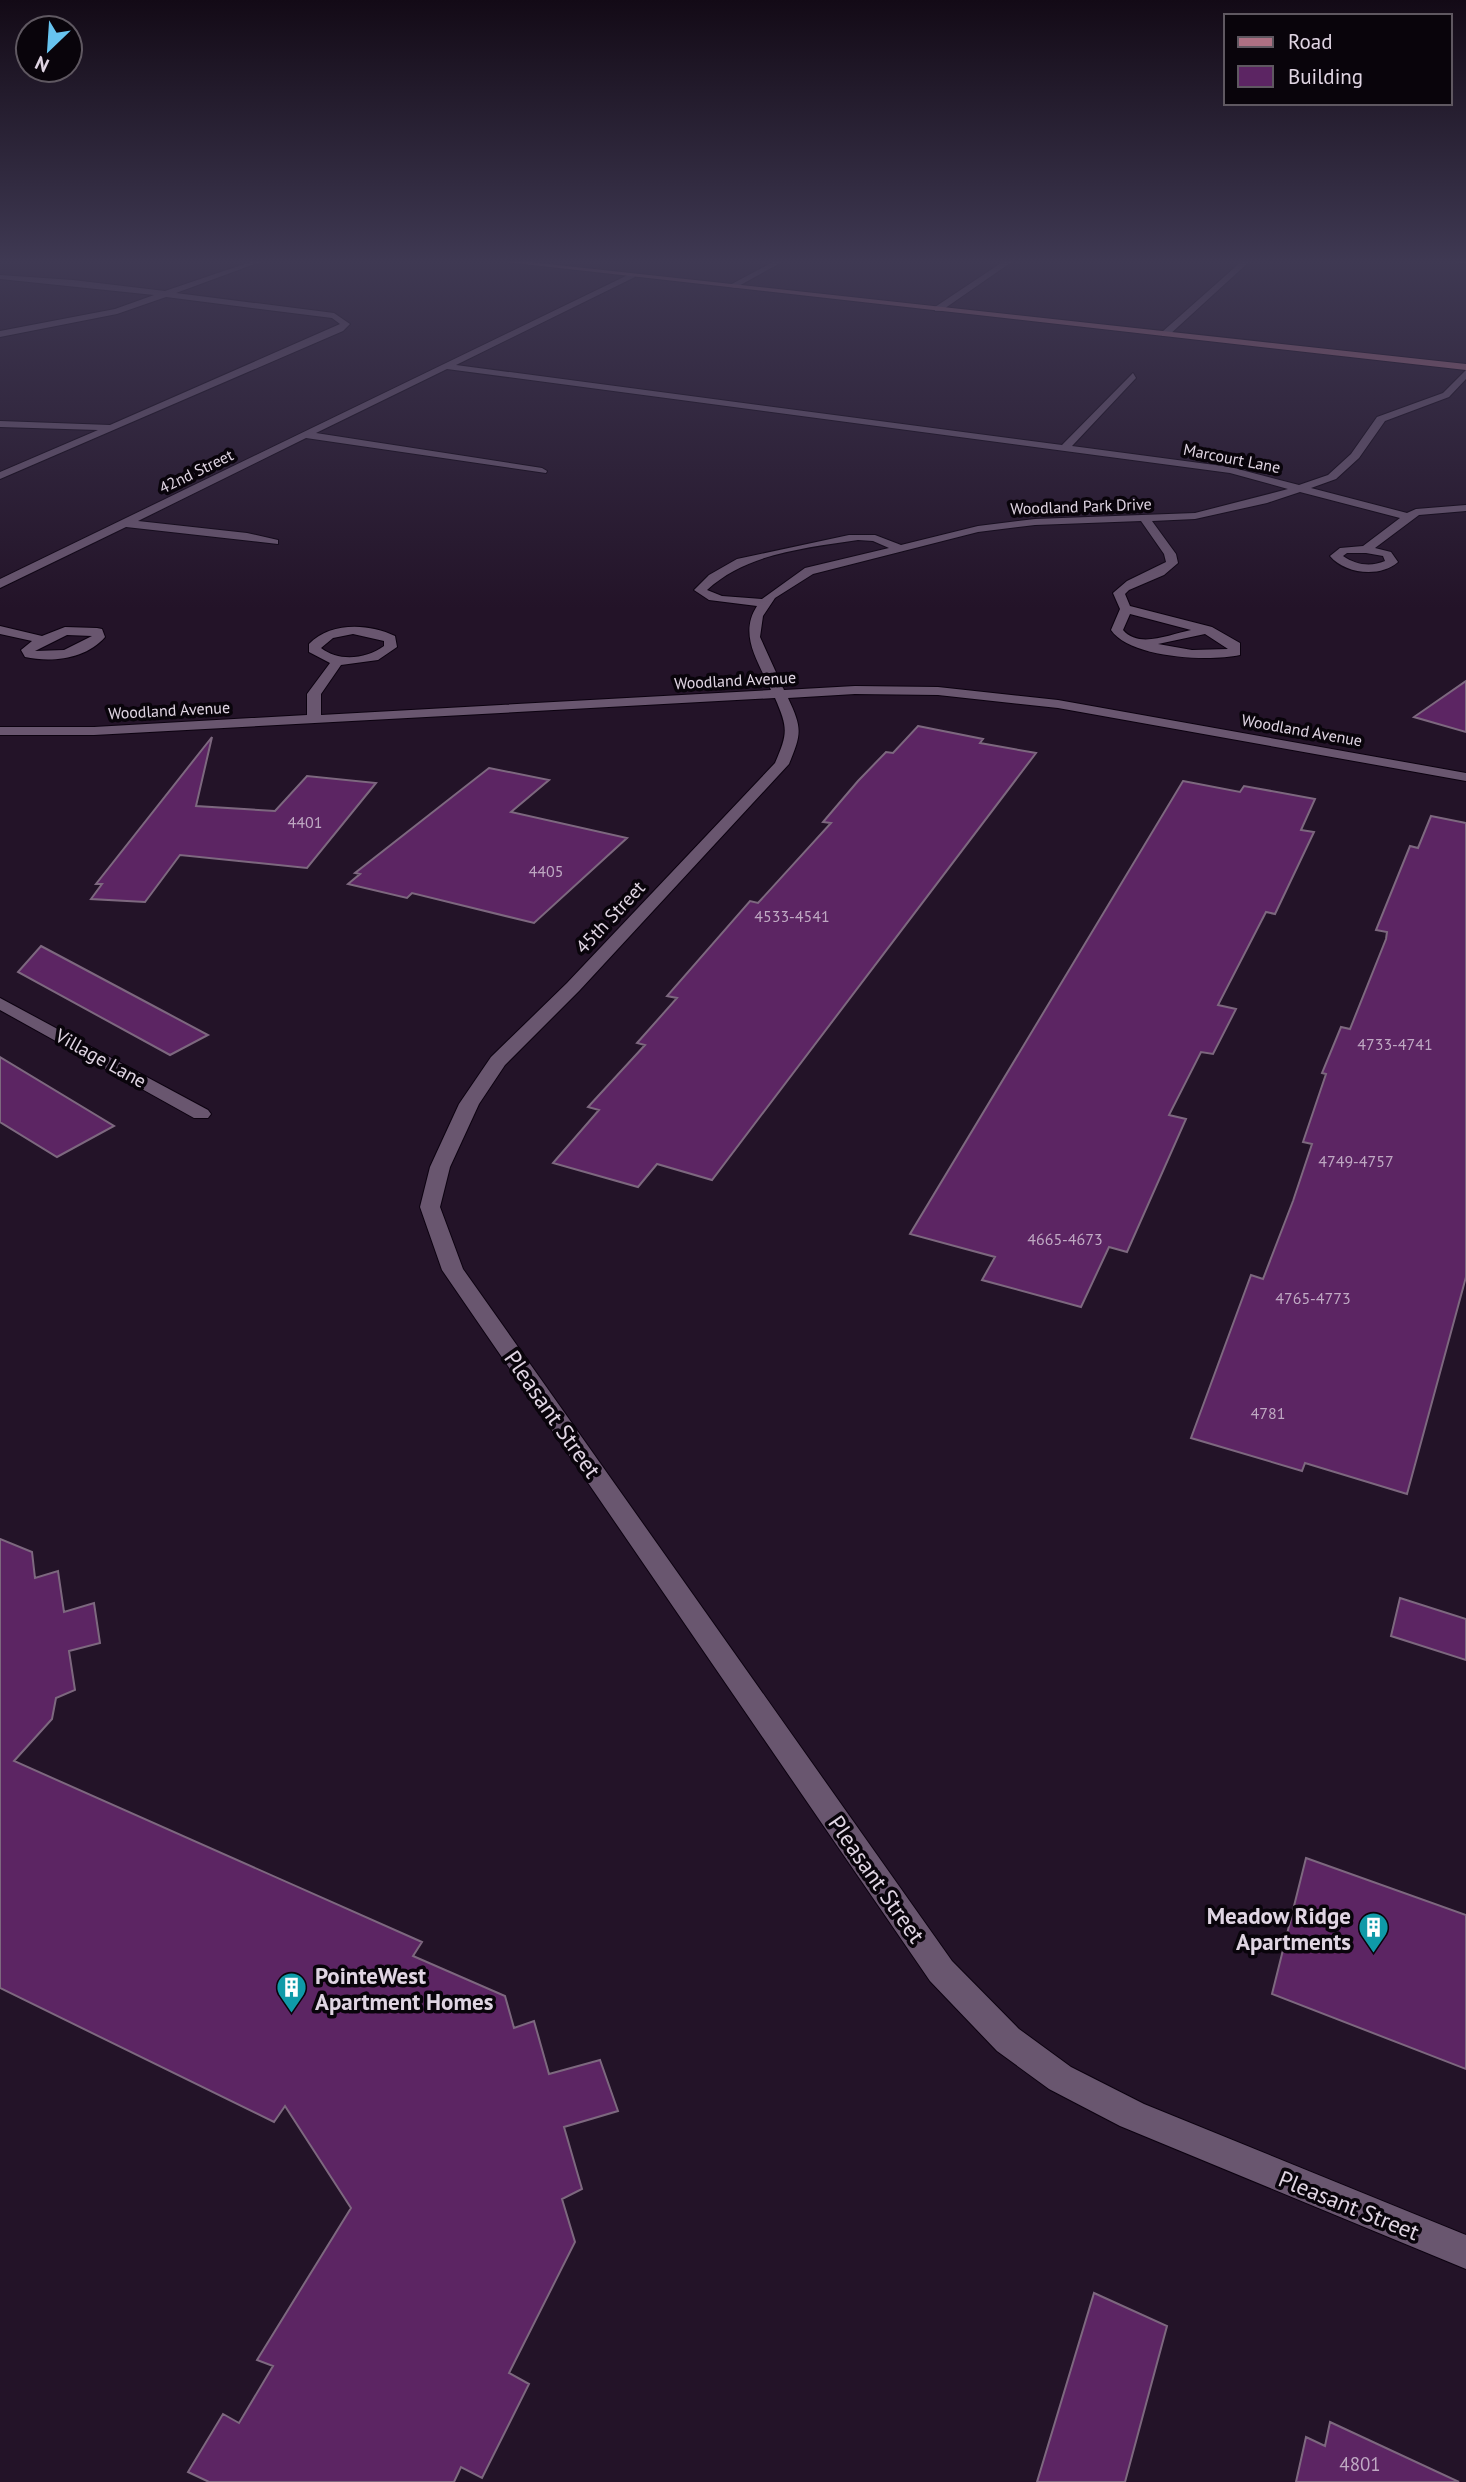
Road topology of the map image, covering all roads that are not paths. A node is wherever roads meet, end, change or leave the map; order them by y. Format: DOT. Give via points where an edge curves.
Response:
graph roads {
  1 [pos="229,377"];
  2 [pos="424,377"];
  3 [pos="528,377"];
  4 [pos="1132,377"];
  5 [pos="1463,377"];
  6 [pos="0,424"];
  7 [pos="113,427"];
  8 [pos="306,435"];
  9 [pos="1064,448"];
  10 [pos="542,471"];
  11 [pos="0,476"];
  12 [pos="1303,489"];
  13 [pos="1466,508"];
  14 [pos="1408,517"];
  15 [pos="1144,519"];
  16 [pos="125,523"];
  17 [pos="274,542"];
  18 [pos="897,547"];
  19 [pos="1366,549"];
  20 [pos="0,584"];
  21 [pos="766,603"];
  22 [pos="1126,609"];
  23 [pos="0,629"];
  24 [pos="1207,631"];
  25 [pos="43,640"];
  26 [pos="1140,644"];
  27 [pos="338,660"];
  28 [pos="780,695"];
  29 [pos="314,719"];
  30 [pos="0,731"];
  31 [pos="1466,777"];
  32 [pos="0,1003"];
  33 [pos="201,1114"];
  34 [pos="469,1293"];
  35 [pos="1466,2252"];
  1 -- 7 [label="street"];
  2 -- 8 [label="street, 42nd Street"];
  3 -- 9 [label="street, Marcourt Lane"];
  4 -- 9 [label="street"];
  5 -- 12 [label="street, Woodland Park Drive" via="1446,395 1381,419 1342,470"];
  6 -- 7 [label="street"];
  7 -- 11 [label="street"];
  8 -- 10 [label="street"];
  8 -- 16 [label="street, 42nd Street"];
  9 -- 12 [label="street, Marcourt Lane" via="1230,470"];
  12 -- 14 [label="street, Marcourt Lane"];
  12 -- 15 [label="street, Woodland Park Drive" via="1233,510"];
  13 -- 14 [label="street" via="1441,508"];
  14 -- 19 [label="street"];
  15 -- 18 [label="street, Woodland Park Drive" via="1014,524"];
  15 -- 22 [label="street" via="1171,554 1172,563 1125,586 1119,601"];
  16 -- 17 [label="street"];
  16 -- 20 [label="street, 42nd Street"];
  18 -- 21 [label="street, Woodland Park Drive" via="809,571 781,587"];
  18 -- 21 [label="street" via="864,535 775,550 734,564 700,590 704,595"];
  21 -- 28 [label="street, Woodland Park Drive" via="757,616 754,637"];
  22 -- 24 [label="street"];
  22 -- 26 [label="street" via="1116,629 1122,637"];
  23 -- 25 [label="street"];
  24 -- 26 [label="street"];
  24 -- 26 [label="street" via="1230,641 1235,652 1195,654"];
  27 -- 27 [label="street" via="370,657 386,651 392,643 378,632 354,631 329,635 315,644 318,654"];
  27 -- 29 [label="street" via="314,694"];
  28 -- 29 [label="street, Woodland Avenue"];
  28 -- 31 [label="street, Woodland Avenue" via="855,690 979,694"];
  28 -- 34 [label="street, 45th Street" via="793,724 782,764 498,1061 468,1104 440,1167 430,1207 453,1270"];
  29 -- 30 [label="street, Woodland Avenue" via="94,731"];
  32 -- 33 [label="street, Village Lane"];
  34 -- 35 [label="street, Pleasant Street" via="941,1971 1008,2040 1060,2078 1132,2115"];
}
